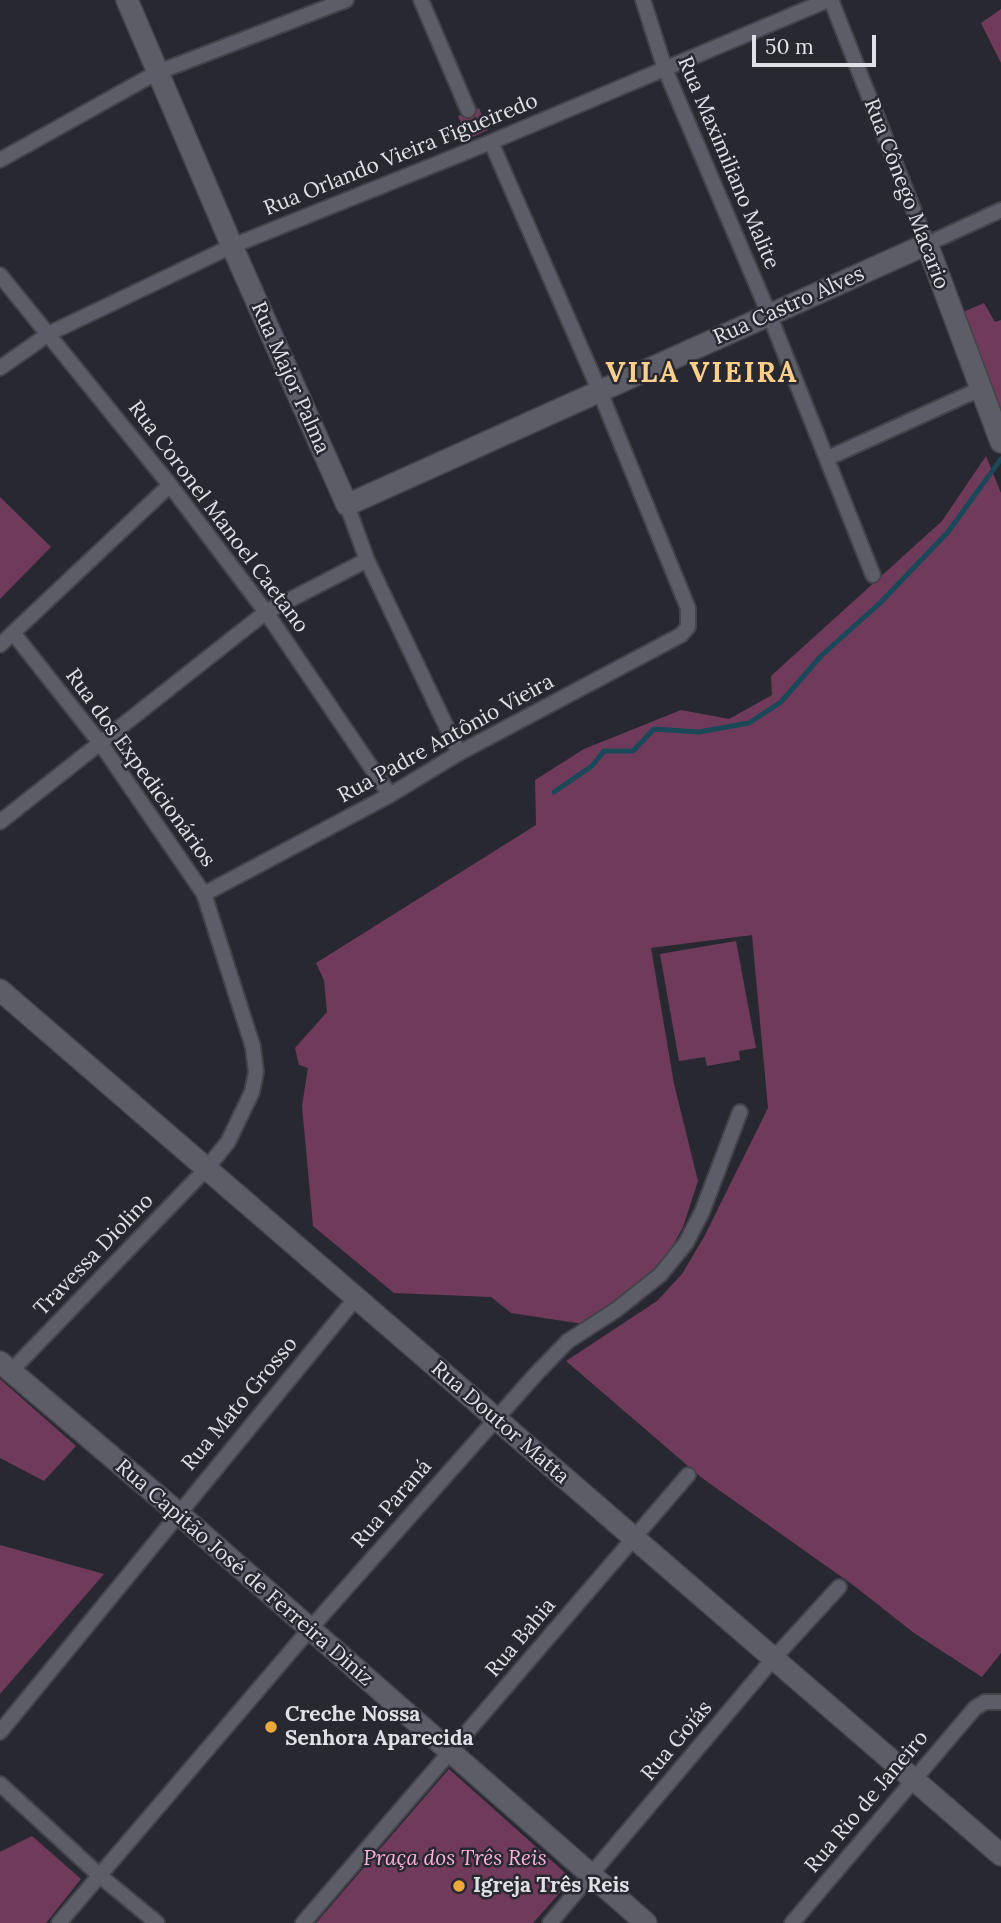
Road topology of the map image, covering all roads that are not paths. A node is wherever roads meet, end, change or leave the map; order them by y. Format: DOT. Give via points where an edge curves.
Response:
graph roads {
  1 [pos="127,0"];
  2 [pos="346,0"];
  3 [pos="421,0"];
  4 [pos="643,0"];
  5 [pos="829,0"];
  6 [pos="665,69"];
  7 [pos="156,73"];
  8 [pos="468,110"];
  9 [pos="491,142"];
  10 [pos="0,160"];
  11 [pos="1001,210"];
  12 [pos="927,244"];
  13 [pos="232,246"];
  14 [pos="0,275"];
  15 [pos="769,314"];
  16 [pos="50,333"];
  17 [pos="0,368"];
  18 [pos="980,390"];
  19 [pos="600,392"];
  20 [pos="1001,442"];
  21 [pos="828,458"];
  22 [pos="170,485"];
  23 [pos="347,505"];
  24 [pos="367,560"];
  25 [pos="873,575"];
  26 [pos="266,612"];
  27 [pos="13,634"];
  28 [pos="0,645"];
  29 [pos="101,744"];
  30 [pos="458,753"];
  31 [pos="390,795"];
  32 [pos="0,822"];
  33 [pos="204,894"];
  34 [pos="0,990"];
  35 [pos="740,1112"];
  36 [pos="207,1168"];
  37 [pos="355,1299"];
  38 [pos="5,1367"];
  39 [pos="495,1418"];
  40 [pos="688,1475"];
  41 [pos="178,1513"];
  42 [pos="634,1538"];
  43 [pos="839,1587"];
  44 [pos="309,1630"];
  45 [pos="774,1658"];
  46 [pos="1001,1702"];
  47 [pos="0,1732"];
  48 [pos="451,1753"];
  49 [pos="915,1778"];
  50 [pos="0,1784"];
  51 [pos="1001,1855"];
  52 [pos="99,1875"];
  53 [pos="591,1876"];
  54 [pos="59,1923"];
  55 [pos="157,1923"];
  56 [pos="303,1923"];
  57 [pos="550,1923"];
  58 [pos="646,1923"];
  59 [pos="792,1923"];
  1 -- 7 [label="street, Rua Major Palma"];
  2 -- 7 [label="street"];
  3 -- 8 [label="street"];
  4 -- 6 [label="street, Rua Maximiliano Malite"];
  5 -- 6 [label="street, Rua Orlando Vieira Figueiredo"];
  5 -- 12 [label="street, Rua Cônego Macario"];
  6 -- 9 [label="street, Rua Orlando Vieira Figueiredo"];
  6 -- 15 [label="street, Rua Maximiliano Malite"];
  7 -- 10 [label="street"];
  7 -- 13 [label="street, Rua Major Palma"];
  9 -- 13 [label="street, Rua Orlando Vieira Figueiredo"];
  9 -- 19 [label="street"];
  11 -- 12 [label="street, Rua Castro Alves"];
  12 -- 15 [label="street, Rua Castro Alves"];
  12 -- 18 [label="street, Rua Cônego Macario"];
  13 -- 16 [label="street, Rua Orlando Vieira Figueiredo"];
  13 -- 23 [label="street, Rua Major Palma"];
  14 -- 16 [label="street, Rua Coronel Manoel Caetano"];
  15 -- 19 [label="street, Rua Castro Alves"];
  15 -- 21 [label="street, Rua Maximiliano Malite"];
  16 -- 17 [label="street, Rua Orlando Vieira Figueiredo"];
  16 -- 22 [label="street, Rua Coronel Manoel Caetano"];
  18 -- 20 [label="street, Rua Cônego Macario"];
  18 -- 21 [label="street"];
  19 -- 23 [label="street, Rua Castro Alves"];
  19 -- 30 [label="street, Rua Padre Antônio Vieira" via="688,608 688,627 681,635"];
  21 -- 25 [label="street, Rua Maximiliano Malite"];
  22 -- 26 [label="street, Rua Coronel Manoel Caetano"];
  22 -- 27 [label="street"];
  23 -- 24 [label="street, Rua Major Palma"];
  24 -- 26 [label="street"];
  24 -- 30 [label="street, Rua Major Palma"];
  26 -- 29 [label="street"];
  26 -- 31 [label="street, Rua Coronel Manoel Caetano"];
  27 -- 28 [label="street"];
  27 -- 29 [label="street, Rua dos Expedicionários"];
  29 -- 32 [label="street"];
  29 -- 33 [label="street, Rua dos Expedicionários"];
  30 -- 31 [label="street, Rua Padre Antônio Vieira"];
  31 -- 33 [label="street, Rua Padre Antônio Vieira"];
  33 -- 36 [label="street, Rua dos Expedicionários" via="253,1046 256,1072 252,1092 228,1142"];
  34 -- 36 [label="street, Rua Doutor Matta"];
  35 -- 39 [label="street, Rua Paraná" via="702,1212 677,1254 649,1284 568,1341"];
  36 -- 37 [label="street, Rua Doutor Matta"];
  36 -- 38 [label="street, Travessa Diolino"];
  37 -- 39 [label="street, Rua Doutor Matta"];
  37 -- 41 [label="street, Rua Mato Grosso"];
  38 -- 41 [label="street, Rua Capitão José de Ferreira Diniz"];
  39 -- 42 [label="street, Rua Doutor Matta"];
  39 -- 44 [label="street, Rua Paraná"];
  40 -- 42 [label="street, Rua Bahia"];
  41 -- 44 [label="street, Rua Capitão José de Ferreira Diniz"];
  41 -- 47 [label="street, Rua Mato Grosso"];
  42 -- 45 [label="street, Rua Doutor Matta"];
  42 -- 48 [label="street, Rua Bahia"];
  43 -- 45 [label="street, Rua Goiás"];
  44 -- 48 [label="street, Rua Capitão José de Ferreira Diniz"];
  44 -- 52 [label="street, Rua Paraná"];
  45 -- 49 [label="street, Rua Doutor Matta"];
  45 -- 53 [label="street, Rua Goiás"];
  46 -- 49 [label="street, Rua Rio de Janeiro" via="985,1702 975,1708"];
  48 -- 53 [label="street, Rua Capitão José de Ferreira Diniz"];
  48 -- 56 [label="street, Rua Bahia"];
  49 -- 51 [label="street, Rua Doutor Matta"];
  49 -- 59 [label="street, Rua Rio de Janeiro"];
  50 -- 52 [label="street"];
  52 -- 54 [label="street, Rua Paraná"];
  52 -- 55 [label="street"];
  53 -- 57 [label="street, Rua Goiás"];
  53 -- 58 [label="street, Rua Capitão José de Ferreira Diniz"];
}
